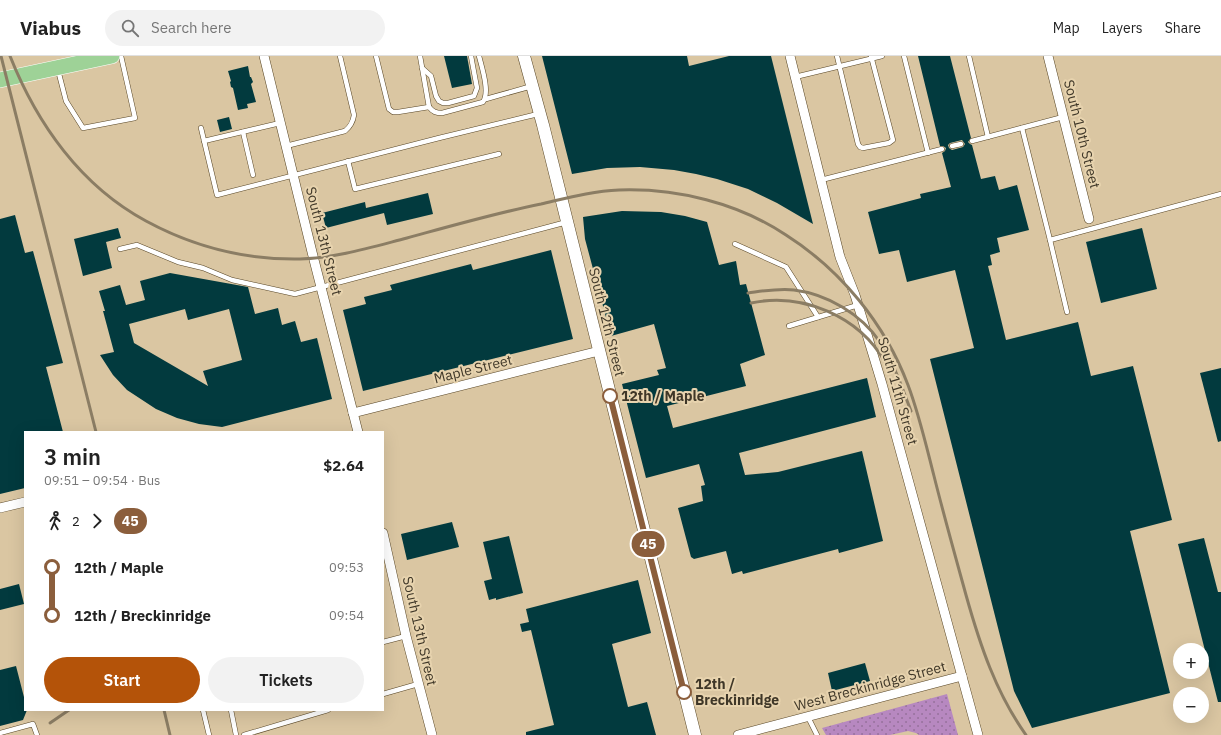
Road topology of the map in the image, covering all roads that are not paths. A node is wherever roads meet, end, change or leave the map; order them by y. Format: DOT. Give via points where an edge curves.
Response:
graph roads {
  1 [pos="112,56"];
  2 [pos="121,56"];
  3 [pos="264,56"];
  4 [pos="340,56"];
  5 [pos="376,56"];
  6 [pos="420,56"];
  7 [pos="471,56"];
  8 [pos="479,56"];
  9 [pos="524,56"];
  10 [pos="790,56"];
  11 [pos="837,56"];
  12 [pos="882,56"];
  13 [pos="904,56"];
  14 [pos="969,56"];
  15 [pos="1048,56"];
  16 [pos="871,57"];
  17 [pos="839,66"];
  18 [pos="57,68"];
  19 [pos="422,68"];
  20 [pos="795,77"];
  21 [pos="0,80"];
  22 [pos="532,86"];
  23 [pos="486,99"];
  24 [pos="429,107"];
  25 [pos="540,114"];
  26 [pos="1063,117"];
  27 [pos="280,123"];
  28 [pos="201,128"];
  29 [pos="1022,128"];
  30 [pos="243,132"];
  31 [pos="988,137"];
  32 [pos="204,141"];
  33 [pos="972,141"];
  34 [pos="961,144"];
  35 [pos="286,146"];
  36 [pos="952,146"];
  37 [pos="942,149"];
  38 [pos="928,153"];
  39 [pos="498,154"];
  40 [pos="348,161"];
  41 [pos="253,175"];
  42 [pos="293,176"];
  43 [pos="821,180"];
  44 [pos="1221,194"];
  45 [pos="1089,219"];
  46 [pos="567,222"];
  47 [pos="1092,229"];
  48 [pos="1050,240"];
  49 [pos="735,244"];
  50 [pos="120,249"];
  51 [pos="321,288"];
  52 [pos="858,305"];
  53 [pos="1067,312"];
  54 [pos="818,317"];
  55 [pos="789,326"];
  56 [pos="599,351"];
  57 [pos="353,413"];
  58 [pos="358,431"];
  59 [pos="24,502"];
  60 [pos="0,508"];
  61 [pos="384,544"];
  62 [pos="406,636"];
  63 [pos="384,642"];
  64 [pos="962,676"];
  65 [pos="418,684"];
  66 [pos="384,694"];
  67 [pos="203,711"];
  68 [pos="231,711"];
  69 [pos="325,711"];
  70 [pos="808,717"];
  71 [pos="0,733"];
  72 [pos="37,735"];
  73 [pos="209,735"];
  74 [pos="236,735"];
  75 [pos="244,735"];
  76 [pos="432,735"];
  77 [pos="695,735"];
  78 [pos="738,735"];
  79 [pos="817,735"];
  80 [pos="978,735"];
  1 -- 18 [label="main road"];
  2 -- 18 [label="lane" via="135,118 83,128 66,100"];
  3 -- 27 [label="street, South 13th Street"];
  4 -- 35 [label="lane" via="354,115 350,127 345,131"];
  5 -- 24 [label="lane" via="390,110 398,112"];
  6 -- 19 [label="lane"];
  7 -- 19 [label="lane" via="477,88 474,96 470,98 443,103 435,92 431,76"];
  8 -- 23 [label="lane" via="487,92"];
  9 -- 22 [label="street, South 12th Street"];
  10 -- 20 [label="street, South 11th Street"];
  11 -- 17 [label="lane"];
  12 -- 16 [label="lane"];
  13 -- 38 [label="lane"];
  14 -- 31 [label="lane"];
  15 -- 26 [label="street, South 10th Street"];
  16 -- 17 [label="lane"];
  16 -- 17 [label="lane" via="893,136 889,143 860,147"];
  17 -- 20 [label="lane"];
  18 -- 21 [label="main road"];
  19 -- 24 [label="lane"];
  20 -- 43 [label="street, South 11th Street"];
  22 -- 23 [label="lane"];
  22 -- 25 [label="street, South 12th Street"];
  23 -- 24 [label="lane" via="442,113"];
  25 -- 40 [label="lane"];
  25 -- 46 [label="street, South 12th Street"];
  26 -- 29 [label="lane"];
  26 -- 45 [label="street, South 10th Street"];
  27 -- 30 [label="lane"];
  27 -- 35 [label="street, South 13th Street"];
  28 -- 32 [label="lane"];
  29 -- 31 [label="lane"];
  29 -- 48 [label="lane"];
  30 -- 32 [label="lane"];
  30 -- 41 [label="lane"];
  31 -- 33 [label="lane"];
  32 -- 42 [label="lane" via="217,195"];
  34 -- 36 [label="lane"];
  35 -- 42 [label="street, South 13th Street"];
  37 -- 38 [label="lane"];
  38 -- 43 [label="lane"];
  39 -- 40 [label="lane" via="355,189"];
  40 -- 42 [label="lane"];
  42 -- 51 [label="street, South 13th Street"];
  43 -- 52 [label="street, South 11th Street" via="840,258"];
  44 -- 47 [label="lane"];
  45 -- 47 [label="lane"];
  46 -- 51 [label="lane"];
  46 -- 56 [label="street, South 12th Street"];
  47 -- 48 [label="lane"];
  48 -- 53 [label="lane"];
  49 -- 54 [label="lane" via="786,267"];
  50 -- 51 [label="lane" via="137,245 232,280 296,294"];
  51 -- 57 [label="street, South 13th Street"];
  52 -- 54 [label="lane"];
  52 -- 64 [label="street, South 11th Street"];
  54 -- 55 [label="lane"];
  56 -- 57 [label="street, Maple Street"];
  56 -- 77 [label="street, South 12th Street"];
  57 -- 58 [label="street, South 13th Street"];
  59 -- 60 [label="street"];
  61 -- 62 [label="street, South 13th Street"];
  62 -- 63 [label="lane"];
  62 -- 65 [label="street, South 13th Street"];
  64 -- 70 [label="street, West Breckinridge Street"];
  64 -- 80 [label="street, South 11th Street"];
  65 -- 66 [label="lane"];
  65 -- 76 [label="street, South 13th Street"];
  67 -- 73 [label="lane"];
  68 -- 74 [label="lane"];
  69 -- 75 [label="lane"];
  70 -- 78 [label="street, West Breckinridge Street"];
  70 -- 79 [label="lane"];
  71 -- 72 [label="lane" via="33,724"];
}
